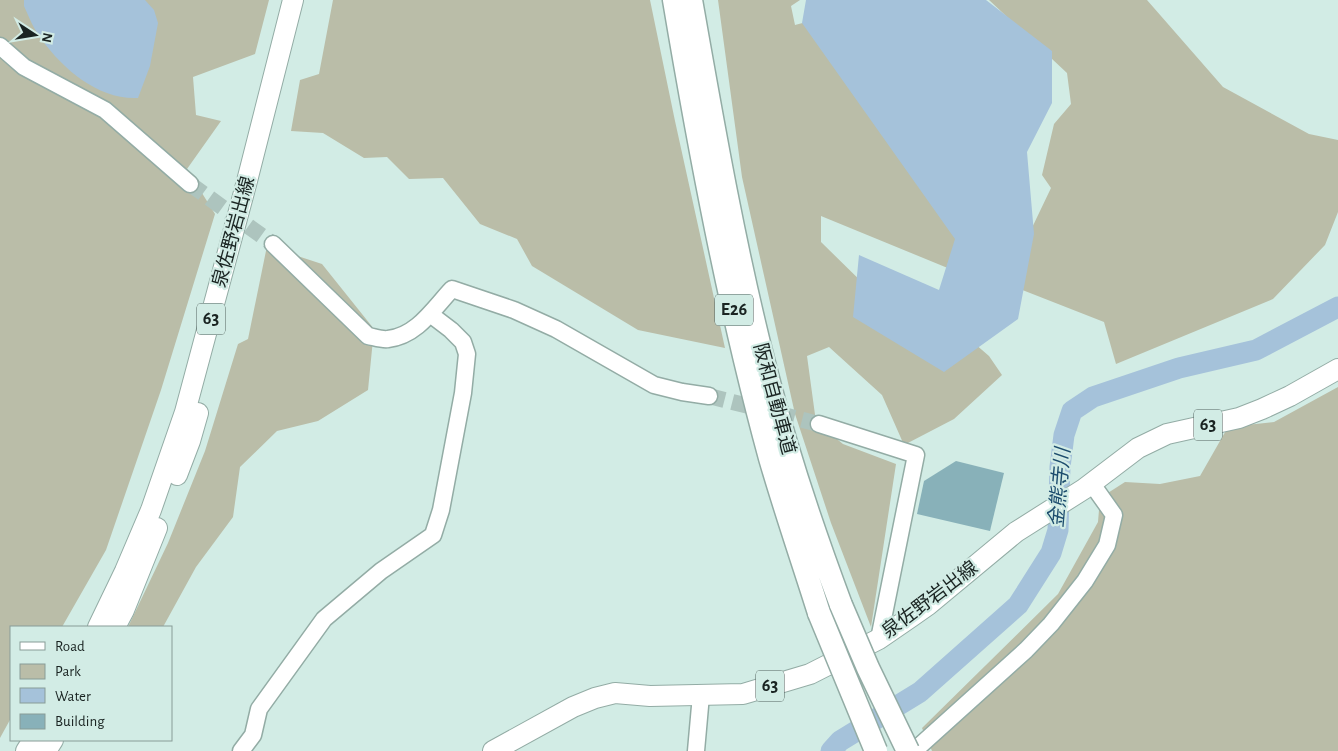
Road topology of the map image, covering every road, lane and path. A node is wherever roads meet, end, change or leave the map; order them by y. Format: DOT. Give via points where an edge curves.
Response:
graph roads {
  1 [pos="293,0"];
  2 [pos="307,0"];
  3 [pos="669,0"];
  4 [pos="674,0"];
  5 [pos="692,0"];
  6 [pos="698,0"];
  7 [pos="0,46"];
  8 [pos="684,62"];
  9 [pos="713,121"];
  10 [pos="190,184"];
  11 [pos="273,244"];
  12 [pos="430,314"];
  13 [pos="1338,369"];
  14 [pos="709,396"];
  15 [pos="819,424"];
  16 [pos="1088,486"];
  17 [pos="98,626"];
  18 [pos="115,626"];
  19 [pos="879,639"];
  20 [pos="701,695"];
  21 [pos="241,751"];
  22 [pos="493,751"];
  23 [pos="696,751"];
  24 [pos="876,751"];
  25 [pos="908,751"];
  26 [pos="914,751"];
  1 -- 17 [label="main road, 泉佐野岩出線 / 63" via="185,412 151,510"];
  2 -- 18 [label="main road, 泉佐野岩出線 / 63" via="190,441 150,547"];
  3 -- 8 [label="highway"];
  4 -- 8 [label="highway, 阪和自動車道 / E26"];
  5 -- 9 [label="highway, 阪和自動車道 / E26"];
  6 -- 9 [label="highway" via="712,89"];
  7 -- 10 [label="street" via="24,67 105,110"];
  8 -- 24 [label="highway, 阪和自動車道 / E26, bridge" via="714,218 771,459 819,613"];
  9 -- 25 [label="highway, 阪和自動車道 / E26, bridge" via="746,288 800,490 841,605"];
  11 -- 12 [label="street" via="368,336 387,339 404,334"];
  12 -- 14 [label="street" via="452,289 514,310 556,329 654,385"];
  12 -- 21 [label="street" via="463,342 467,354 463,393 433,536 381,571 324,619 259,709 253,735"];
  13 -- 16 [label="main road, 泉佐野岩出線 / 63" via="1290,396 1239,418 1154,439"];
  15 -- 19 [label="street" via="916,455"];
  16 -- 19 [label="main road, 泉佐野岩出線 / 63" via="1016,532 928,605"];
  16 -- 26 [label="street" via="1114,514 1107,545 1085,581 1026,650"];
  19 -- 20 [label="main road, 泉佐野岩出線 / 63" via="810,674 743,694"];
  20 -- 22 [label="main road, 泉佐野岩出線 / 63" via="614,694 595,698"];
  20 -- 23 [label="street"];
}
